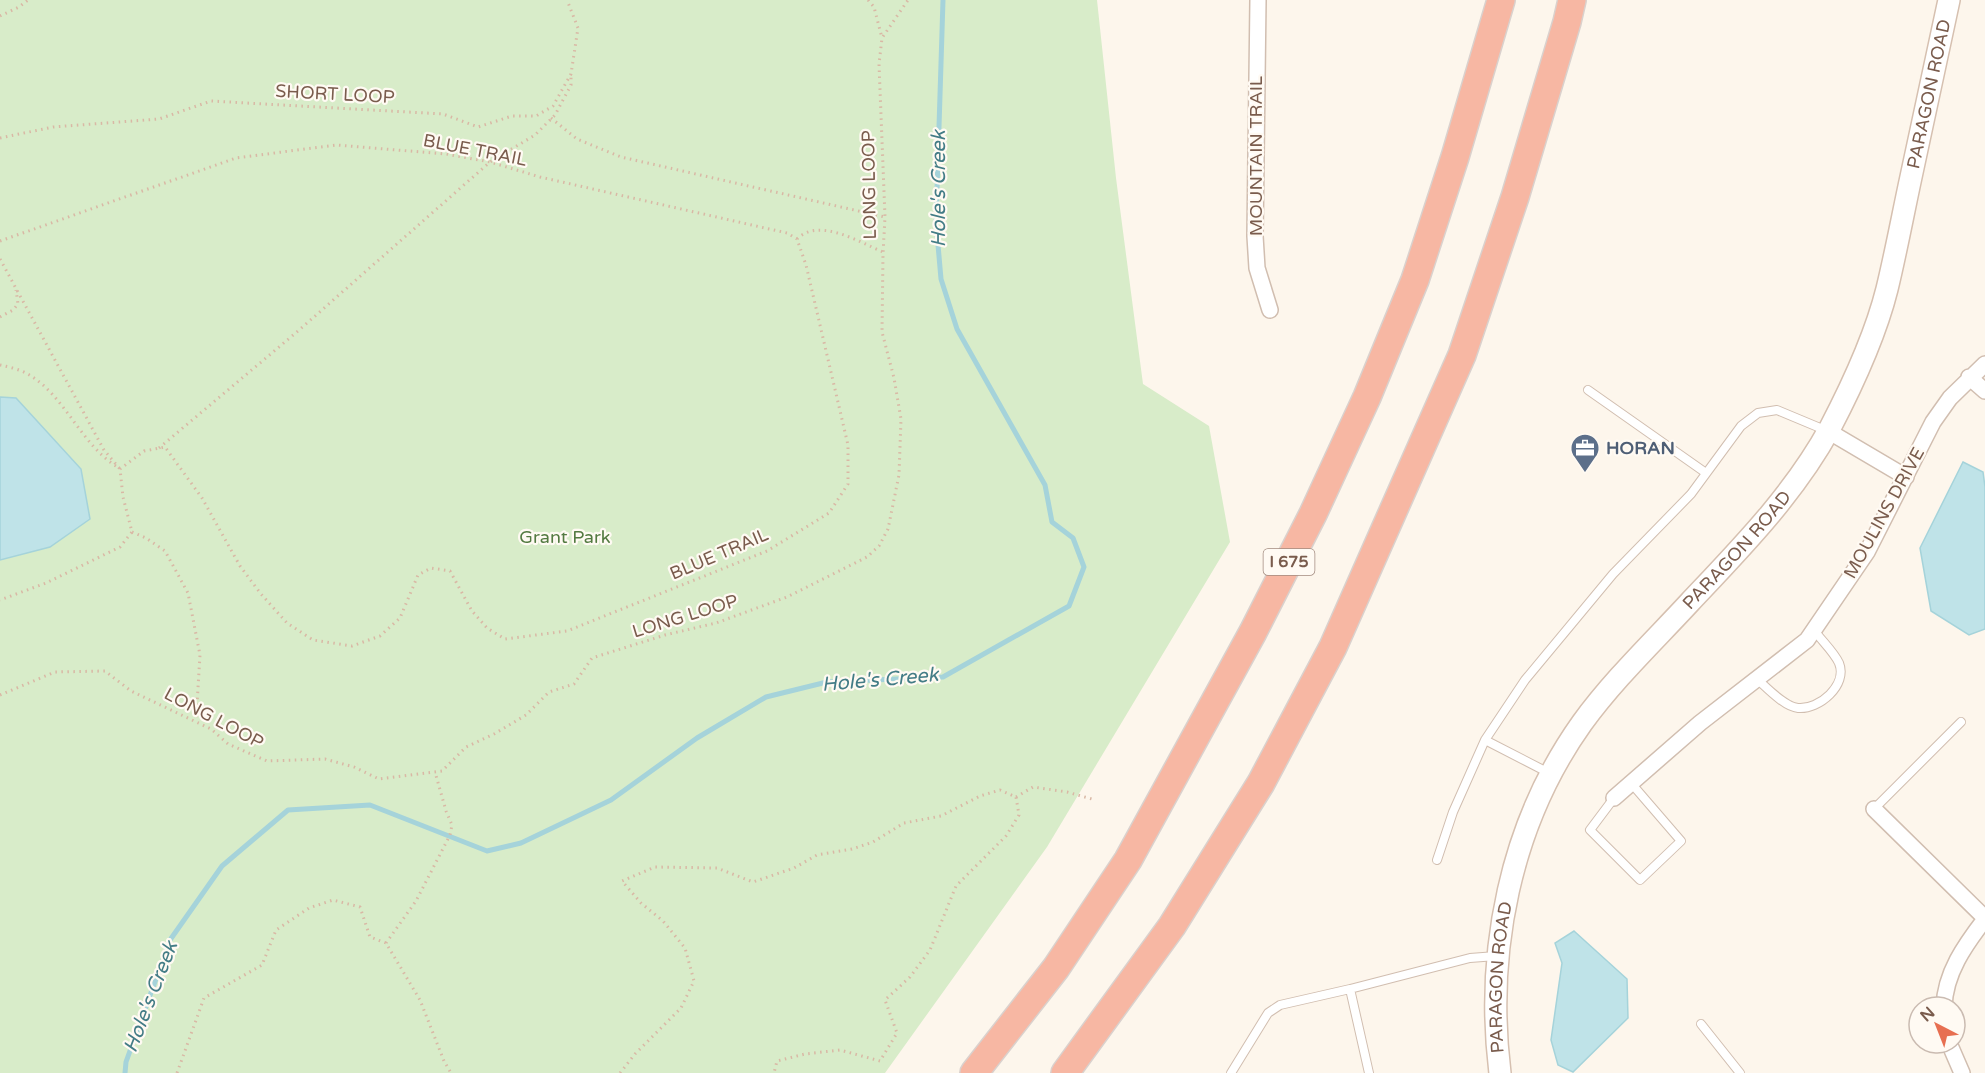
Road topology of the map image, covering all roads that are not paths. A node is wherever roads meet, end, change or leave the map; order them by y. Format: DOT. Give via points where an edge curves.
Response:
graph roads {
  1 [pos="1258,0"];
  2 [pos="1501,0"];
  3 [pos="1572,0"];
  4 [pos="1949,0"];
  5 [pos="1270,310"];
  6 [pos="1985,364"];
  7 [pos="1969,377"];
  8 [pos="1588,390"];
  9 [pos="1985,391"];
  10 [pos="1828,431"];
  11 [pos="1706,473"];
  12 [pos="1906,477"];
  13 [pos="1814,630"];
  14 [pos="1757,679"];
  15 [pos="1960,722"];
  16 [pos="1485,740"];
  17 [pos="1552,775"];
  18 [pos="1631,783"];
  19 [pos="1614,798"];
  20 [pos="1874,808"];
  21 [pos="1437,860"];
  22 [pos="1985,919"];
  23 [pos="1497,956"];
  24 [pos="1350,989"];
  25 [pos="1946,995"];
  26 [pos="1701,1024"];
  27 [pos="1954,1055"];
  28 [pos="974,1073"];
  29 [pos="1065,1073"];
  30 [pos="1231,1073"];
  31 [pos="1369,1073"];
  32 [pos="1500,1073"];
  33 [pos="1740,1073"];
  34 [pos="1962,1073"];
  1 -- 5 [label="street, MOUNTAIN TRAIL" via="1254,236 1257,268"];
  2 -- 28 [label="highway, I 675" via="1415,280 1313,514 1128,860 1056,968"];
  3 -- 29 [label="highway" via="1515,197 1462,355 1333,647 1261,783 1172,926"];
  4 -- 10 [label="street, PARAGON ROAD" via="1886,291 1868,348"];
  6 -- 7 [label="street, MOULINS DRIVE"];
  7 -- 9 [label="street"];
  7 -- 12 [label="street, MOULINS DRIVE" via="1933,422"];
  8 -- 11 [label="lane"];
  10 -- 11 [label="lane" via="1777,410 1758,413 1741,426"];
  10 -- 12 [label="street"];
  10 -- 17 [label="street, PARAGON ROAD" via="1790,491 1583,722"];
  11 -- 16 [label="lane" via="1691,494 1606,582 1526,680"];
  12 -- 13 [label="street, MOULINS DRIVE" via="1867,552"];
  13 -- 14 [label="street, MOULINS DRIVE" via="1807,640"];
  13 -- 14 [label="lane" via="1839,663 1841,676 1836,688 1810,707 1797,708"];
  14 -- 18 [label="street, MOULINS DRIVE"];
  15 -- 20 [label="lane"];
  16 -- 17 [label="lane"];
  16 -- 21 [label="lane"];
  17 -- 23 [label="street, PARAGON ROAD" via="1519,848"];
  18 -- 19 [label="street, MOULINS DRIVE"];
  18 -- 19 [label="lane" via="1682,841 1640,880 1590,830"];
  20 -- 22 [label="street"];
  22 -- 25 [label="street" via="1956,960"];
  23 -- 24 [label="lane" via="1470,958"];
  23 -- 32 [label="street, PARAGON ROAD"];
  24 -- 30 [label="lane" via="1280,1005 1268,1014"];
  24 -- 31 [label="lane"];
  26 -- 33 [label="lane"];
  27 -- 34 [label="street"];
}
